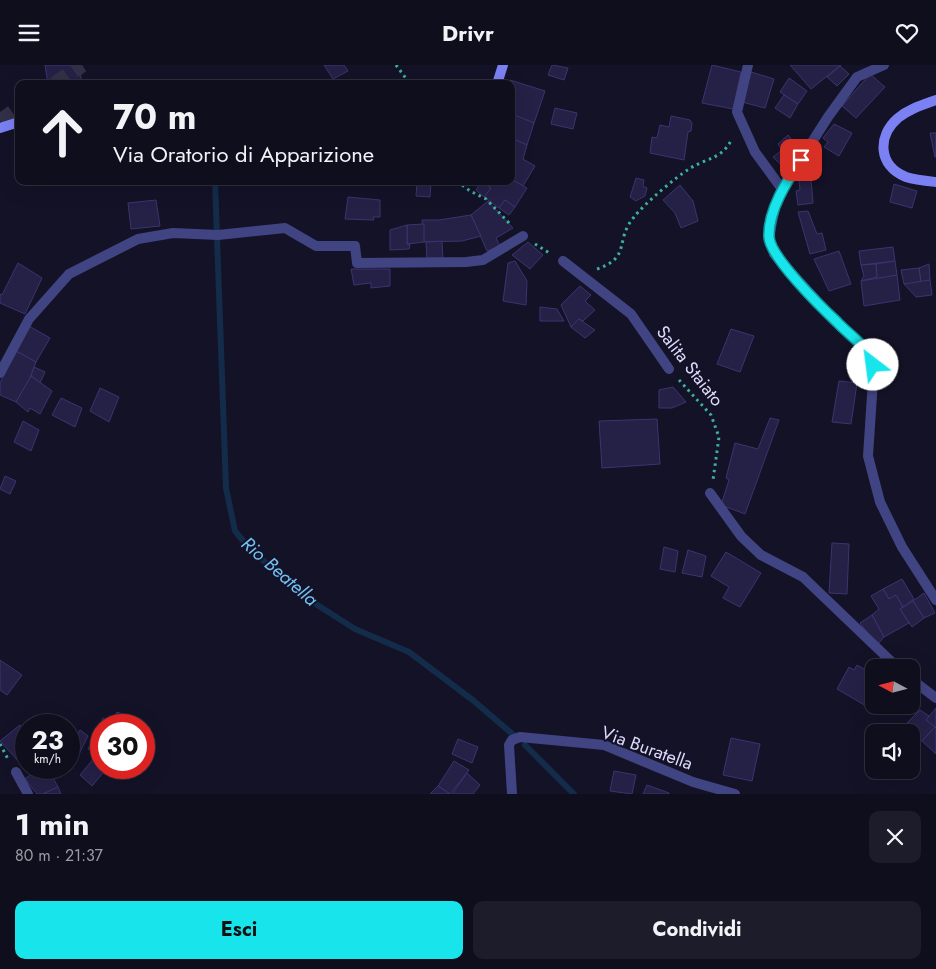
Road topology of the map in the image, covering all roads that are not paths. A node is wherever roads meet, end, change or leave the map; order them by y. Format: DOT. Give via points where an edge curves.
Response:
graph roads {
  1 [pos="503,65"];
  2 [pos="748,65"];
  3 [pos="884,65"];
  4 [pos="498,80"];
  5 [pos="936,100"];
  6 [pos="15,123"];
  7 [pos="0,128"];
  8 [pos="936,182"];
  9 [pos="782,189"];
  10 [pos="523,236"];
  11 [pos="562,261"];
  12 [pos="669,369"];
  13 [pos="0,373"];
  14 [pos="710,493"];
  15 [pos="936,600"];
  16 [pos="890,659"];
  17 [pos="920,686"];
  18 [pos="936,698"];
  19 [pos="20,779"];
  20 [pos="28,794"];
  21 [pos="512,794"];
  22 [pos="735,794"];
  1 -- 4 [label="main road"];
  2 -- 9 [label="street" via="737,112 755,153"];
  3 -- 9 [label="street" via="857,77"];
  5 -- 8 [label="main road" via="914,107 897,119 885,136 882,148 885,160 893,169 905,176"];
  6 -- 7 [label="main road"];
  9 -- 15 [label="street" via="769,237 774,254 837,323 870,353 873,380 868,456 880,502 902,547"];
  10 -- 13 [label="street" via="483,260 357,263 355,246 316,246 285,228 218,235 173,233 138,239 69,274 29,319"];
  11 -- 12 [label="street, Salita Staiato" via="630,314"];
  14 -- 16 [label="street" via="741,536 761,555 803,577"];
  17 -- 18 [label="street"];
  19 -- 20 [label="street"];
  21 -- 22 [label="street, Via Buratella" via="509,745 520,737 604,745 693,782"];
}
